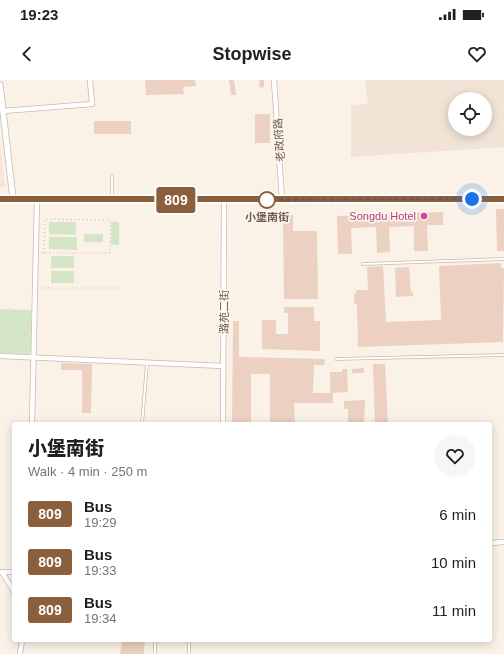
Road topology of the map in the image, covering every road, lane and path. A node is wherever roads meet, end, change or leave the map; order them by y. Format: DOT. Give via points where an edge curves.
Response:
graph roads {
  1 [pos="90,80"];
  2 [pos="274,80"];
  3 [pos="0,86"];
  4 [pos="4,111"];
  5 [pos="112,176"];
  6 [pos="0,199"];
  7 [pos="13,199"];
  8 [pos="37,199"];
  9 [pos="504,199"];
  10 [pos="112,200"];
  11 [pos="224,200"];
  12 [pos="282,200"];
  13 [pos="36,253"];
  14 [pos="44,253"];
  15 [pos="504,259"];
  16 [pos="363,264"];
  17 [pos="36,288"];
  18 [pos="118,288"];
  19 [pos="0,317"];
  20 [pos="29,326"];
  21 [pos="35,328"];
  22 [pos="1,355"];
  23 [pos="504,355"];
  24 [pos="34,358"];
  25 [pos="336,358"];
  26 [pos="147,362"];
  27 [pos="223,366"];
  28 [pos="32,422"];
  29 [pos="142,422"];
  30 [pos="223,422"];
  31 [pos="504,542"];
  32 [pos="492,543"];
  33 [pos="1,572"];
  34 [pos="12,572"];
  35 [pos="12,589"];
  36 [pos="22,642"];
  37 [pos="155,642"];
  38 [pos="189,642"];
  39 [pos="20,654"];
  40 [pos="155,654"];
  41 [pos="189,654"];
  1 -- 4 [label="street" via="92,104"];
  2 -- 12 [label="street, 老政府路"];
  3 -- 4 [label="street"];
  4 -- 7 [label="street"];
  5 -- 10 [label="lane"];
  6 -- 7 [label="street"];
  7 -- 8 [label="street"];
  8 -- 10 [label="street"];
  8 -- 13 [label="street"];
  9 -- 12 [label="street"];
  10 -- 11 [label="street"];
  11 -- 12 [label="street"];
  11 -- 27 [label="street, 潞苑二街"];
  13 -- 14 [label="path"];
  13 -- 17 [label="street"];
  14 -- 14 [label="path" via="110,253 110,220 45,219"];
  15 -- 16 [label="lane"];
  17 -- 18 [label="path"];
  17 -- 21 [label="street"];
  19 -- 20 [label="path" via="18,312"];
  21 -- 22 [label="path"];
  21 -- 24 [label="street"];
  22 -- 24 [label="street"];
  23 -- 25 [label="lane"];
  24 -- 26 [label="street"];
  24 -- 28 [label="street"];
  26 -- 27 [label="street"];
  26 -- 29 [label="lane"];
  27 -- 30 [label="street, 潞苑二街"];
  31 -- 32 [label="street"];
  33 -- 34 [label="street"];
  33 -- 35 [label="street"];
  36 -- 39 [label="street"];
  37 -- 40 [label="lane"];
  38 -- 41 [label="lane"];
}
